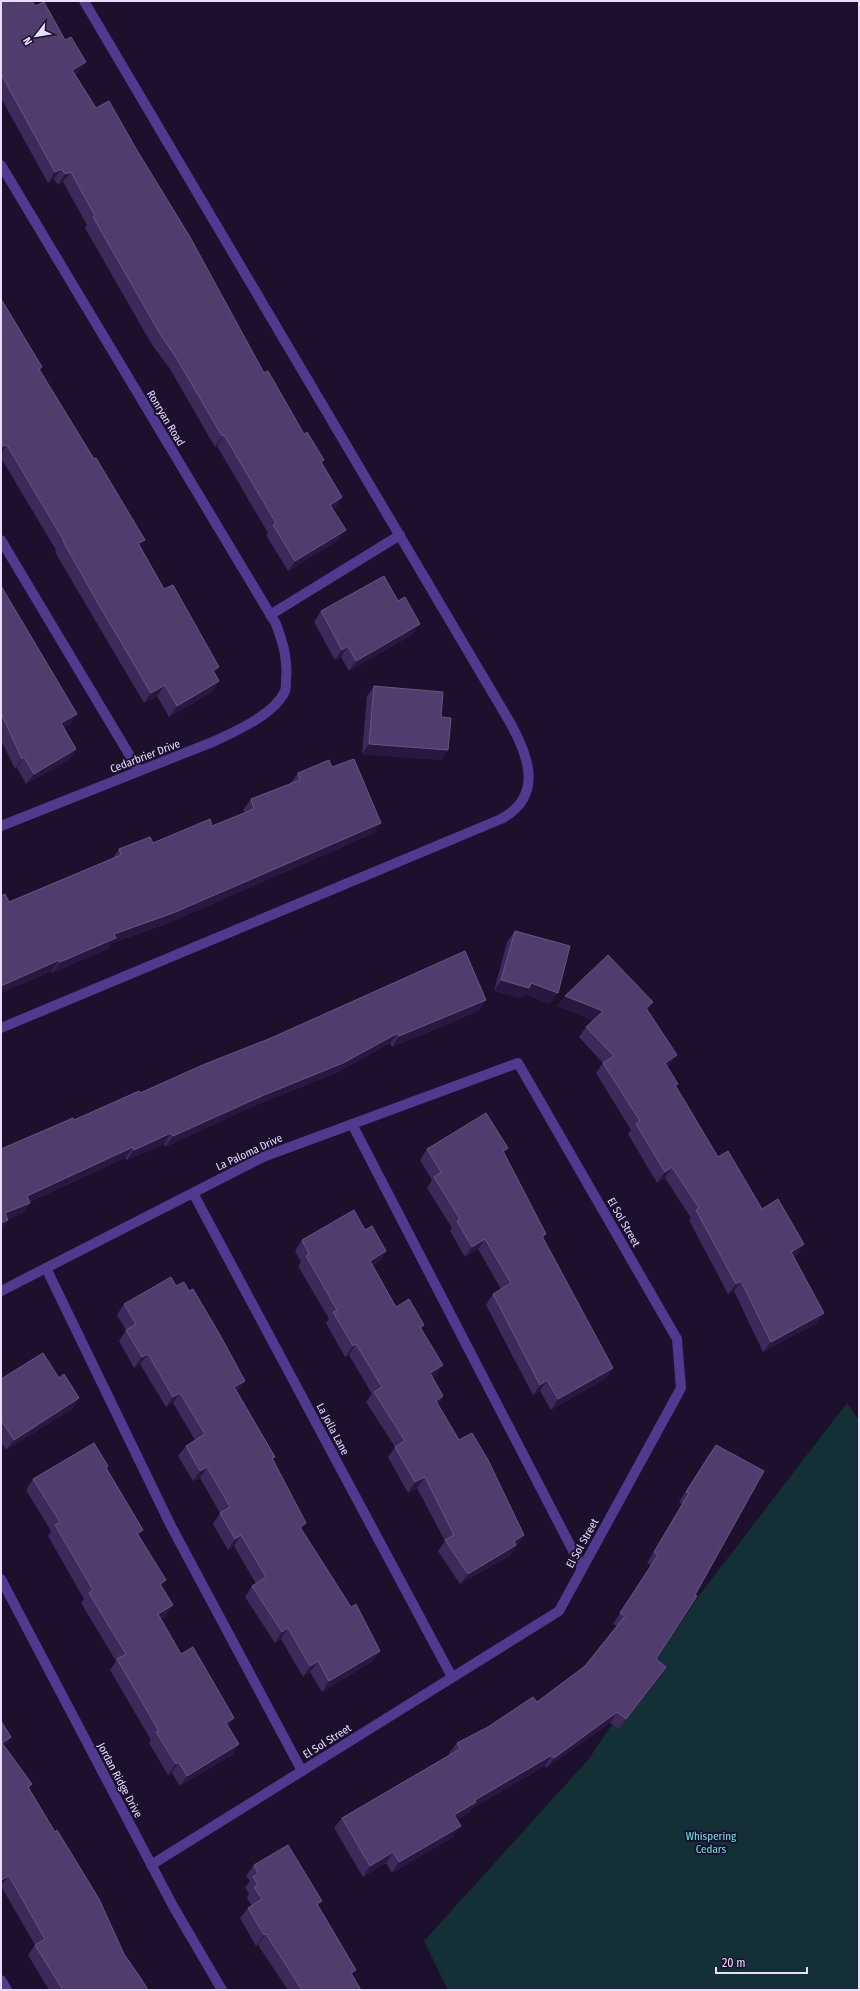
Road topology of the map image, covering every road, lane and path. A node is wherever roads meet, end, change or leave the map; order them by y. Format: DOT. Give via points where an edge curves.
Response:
graph roads {
  1 [pos="84,1"];
  2 [pos="1,165"];
  3 [pos="400,535"];
  4 [pos="1,540"];
  5 [pos="270,615"];
  6 [pos="285,691"];
  7 [pos="139,771"];
  8 [pos="1,826"];
  9 [pos="1,1028"];
  10 [pos="518,1062"];
  11 [pos="352,1124"];
  12 [pos="193,1193"];
  13 [pos="46,1268"];
  14 [pos="1,1291"];
  15 [pos="582,1568"];
  16 [pos="1,1579"];
  17 [pos="452,1677"];
  18 [pos="302,1771"];
  19 [pos="151,1865"];
  20 [pos="1,1980"];
  21 [pos="7,1990"];
  22 [pos="222,1990"];
  1 -- 3 [label="street"];
  2 -- 5 [label="street, Ronryan Road"];
  3 -- 5 [label="street"];
  3 -- 9 [label="street" via="520,738 528,760 529,777 526,795 518,807 501,819"];
  4 -- 7 [label="street"];
  5 -- 6 [label="street, Ronryan Road" via="284,644 287,664"];
  6 -- 7 [label="street, Cedarbrier Drive" via="267,711 242,728"];
  7 -- 8 [label="street, Cedarbrier Drive"];
  10 -- 11 [label="street, La Paloma Drive"];
  10 -- 15 [label="street, El Sol Street" via="677,1339 681,1388"];
  11 -- 12 [label="street, La Paloma Drive" via="263,1157"];
  11 -- 15 [label="street"];
  12 -- 13 [label="street, La Paloma Drive"];
  12 -- 17 [label="street, La Jolla Lane"];
  13 -- 14 [label="street, La Paloma Drive"];
  13 -- 18 [label="street" via="171,1526"];
  15 -- 17 [label="street, El Sol Street" via="559,1611"];
  16 -- 19 [label="street, Jordan Ridge Drive"];
  17 -- 18 [label="street, El Sol Street"];
  18 -- 19 [label="street, El Sol Street"];
  19 -- 22 [label="street, Jordan Ridge Drive"];
  20 -- 21 [label="street"];
}
